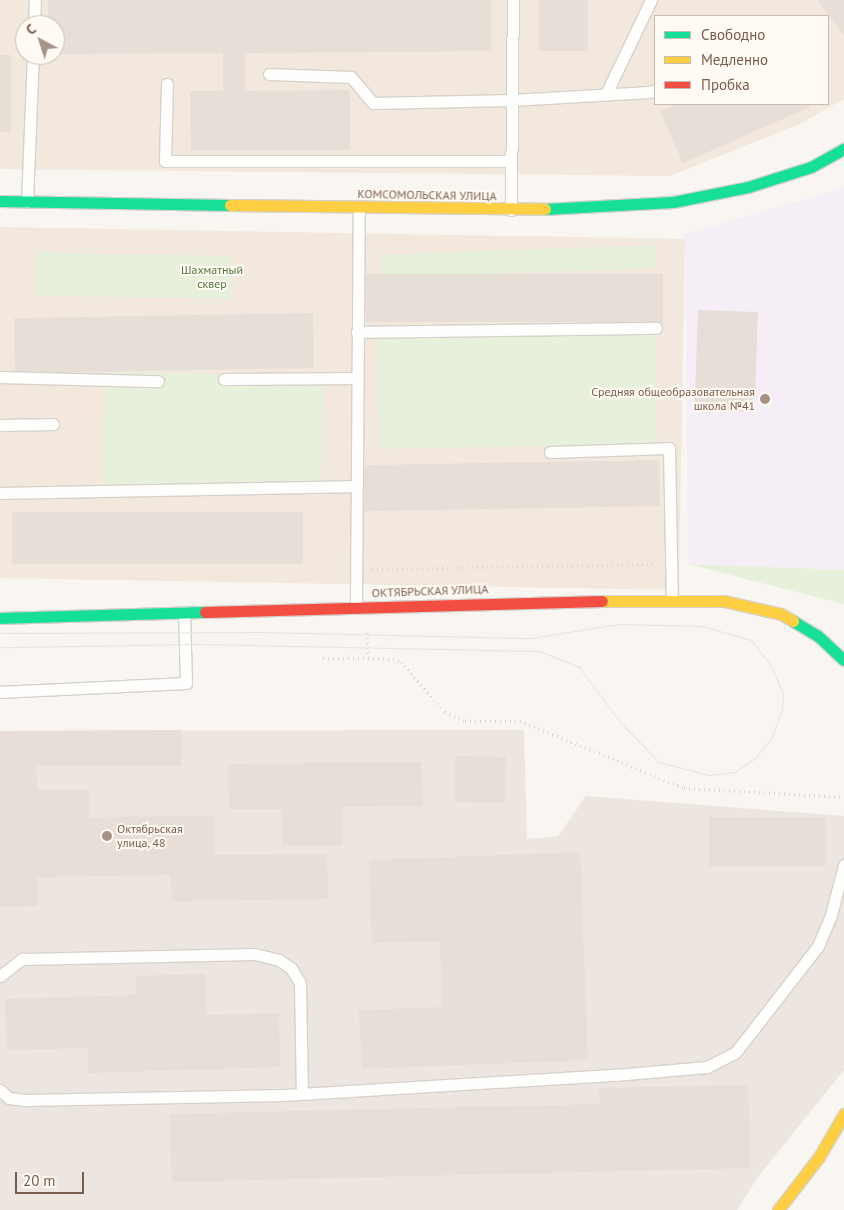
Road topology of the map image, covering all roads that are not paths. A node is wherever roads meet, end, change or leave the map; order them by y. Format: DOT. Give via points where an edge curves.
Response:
graph roads {
  1 [pos="35,0"];
  2 [pos="513,0"];
  3 [pos="651,0"];
  4 [pos="34,15"];
  5 [pos="33,65"];
  6 [pos="269,74"];
  7 [pos="167,84"];
  8 [pos="654,90"];
  9 [pos="606,94"];
  10 [pos="512,100"];
  11 [pos="844,149"];
  12 [pos="511,161"];
  13 [pos="0,201"];
  14 [pos="27,202"];
  15 [pos="359,207"];
  16 [pos="511,210"];
  17 [pos="656,328"];
  18 [pos="357,332"];
  19 [pos="0,377"];
  20 [pos="357,378"];
  21 [pos="224,379"];
  22 [pos="158,381"];
  23 [pos="53,424"];
  24 [pos="0,425"];
  25 [pos="550,452"];
  26 [pos="356,486"];
  27 [pos="0,493"];
  28 [pos="672,599"];
  29 [pos="356,607"];
  30 [pos="184,612"];
  31 [pos="0,618"];
  32 [pos="844,660"];
  33 [pos="0,692"];
  34 [pos="844,865"];
  35 [pos="0,976"];
  36 [pos="0,1090"];
  37 [pos="302,1093"];
  38 [pos="844,1114"];
  39 [pos="778,1210"];
  1 -- 4 [label="lane"];
  2 -- 10 [label="lane"];
  3 -- 9 [label="lane"];
  5 -- 14 [label="lane"];
  6 -- 10 [label="lane" via="351,77 373,103"];
  7 -- 12 [label="lane" via="165,161"];
  8 -- 9 [label="lane"];
  9 -- 10 [label="lane"];
  10 -- 12 [label="lane"];
  11 -- 16 [label="street, КОМСОМОЛЬСКАЯ УЛИЦА" via="811,167 748,187 673,202"];
  12 -- 16 [label="lane"];
  13 -- 14 [label="street, КОМСОМОЛЬСКАЯ УЛИЦА"];
  14 -- 15 [label="street, КОМСОМОЛЬСКАЯ УЛИЦА"];
  15 -- 16 [label="street, КОМСОМОЛЬСКАЯ УЛИЦА"];
  15 -- 18 [label="lane"];
  17 -- 18 [label="lane"];
  18 -- 20 [label="lane"];
  19 -- 22 [label="lane"];
  20 -- 21 [label="lane"];
  20 -- 26 [label="lane"];
  23 -- 24 [label="lane"];
  25 -- 28 [label="lane" via="669,448"];
  26 -- 27 [label="lane"];
  26 -- 29 [label="lane"];
  28 -- 29 [label="street, ОКТЯБРЬСКАЯ УЛИЦА"];
  28 -- 32 [label="street, ОКТЯБРЬСКАЯ УЛИЦА" via="724,601 781,614 818,636"];
  29 -- 30 [label="street, ОКТЯБРЬСКАЯ УЛИЦА"];
  30 -- 31 [label="street, ОКТЯБРЬСКАЯ УЛИЦА"];
  30 -- 33 [label="lane" via="186,683"];
  34 -- 37 [label="lane" via="831,915 818,946 735,1052 707,1067"];
  35 -- 37 [label="lane" via="22,959 255,954 278,960 291,968 300,982"];
  36 -- 37 [label="lane" via="9,1098 25,1100"];
  38 -- 39 [label="street" via="819,1157"];
}
